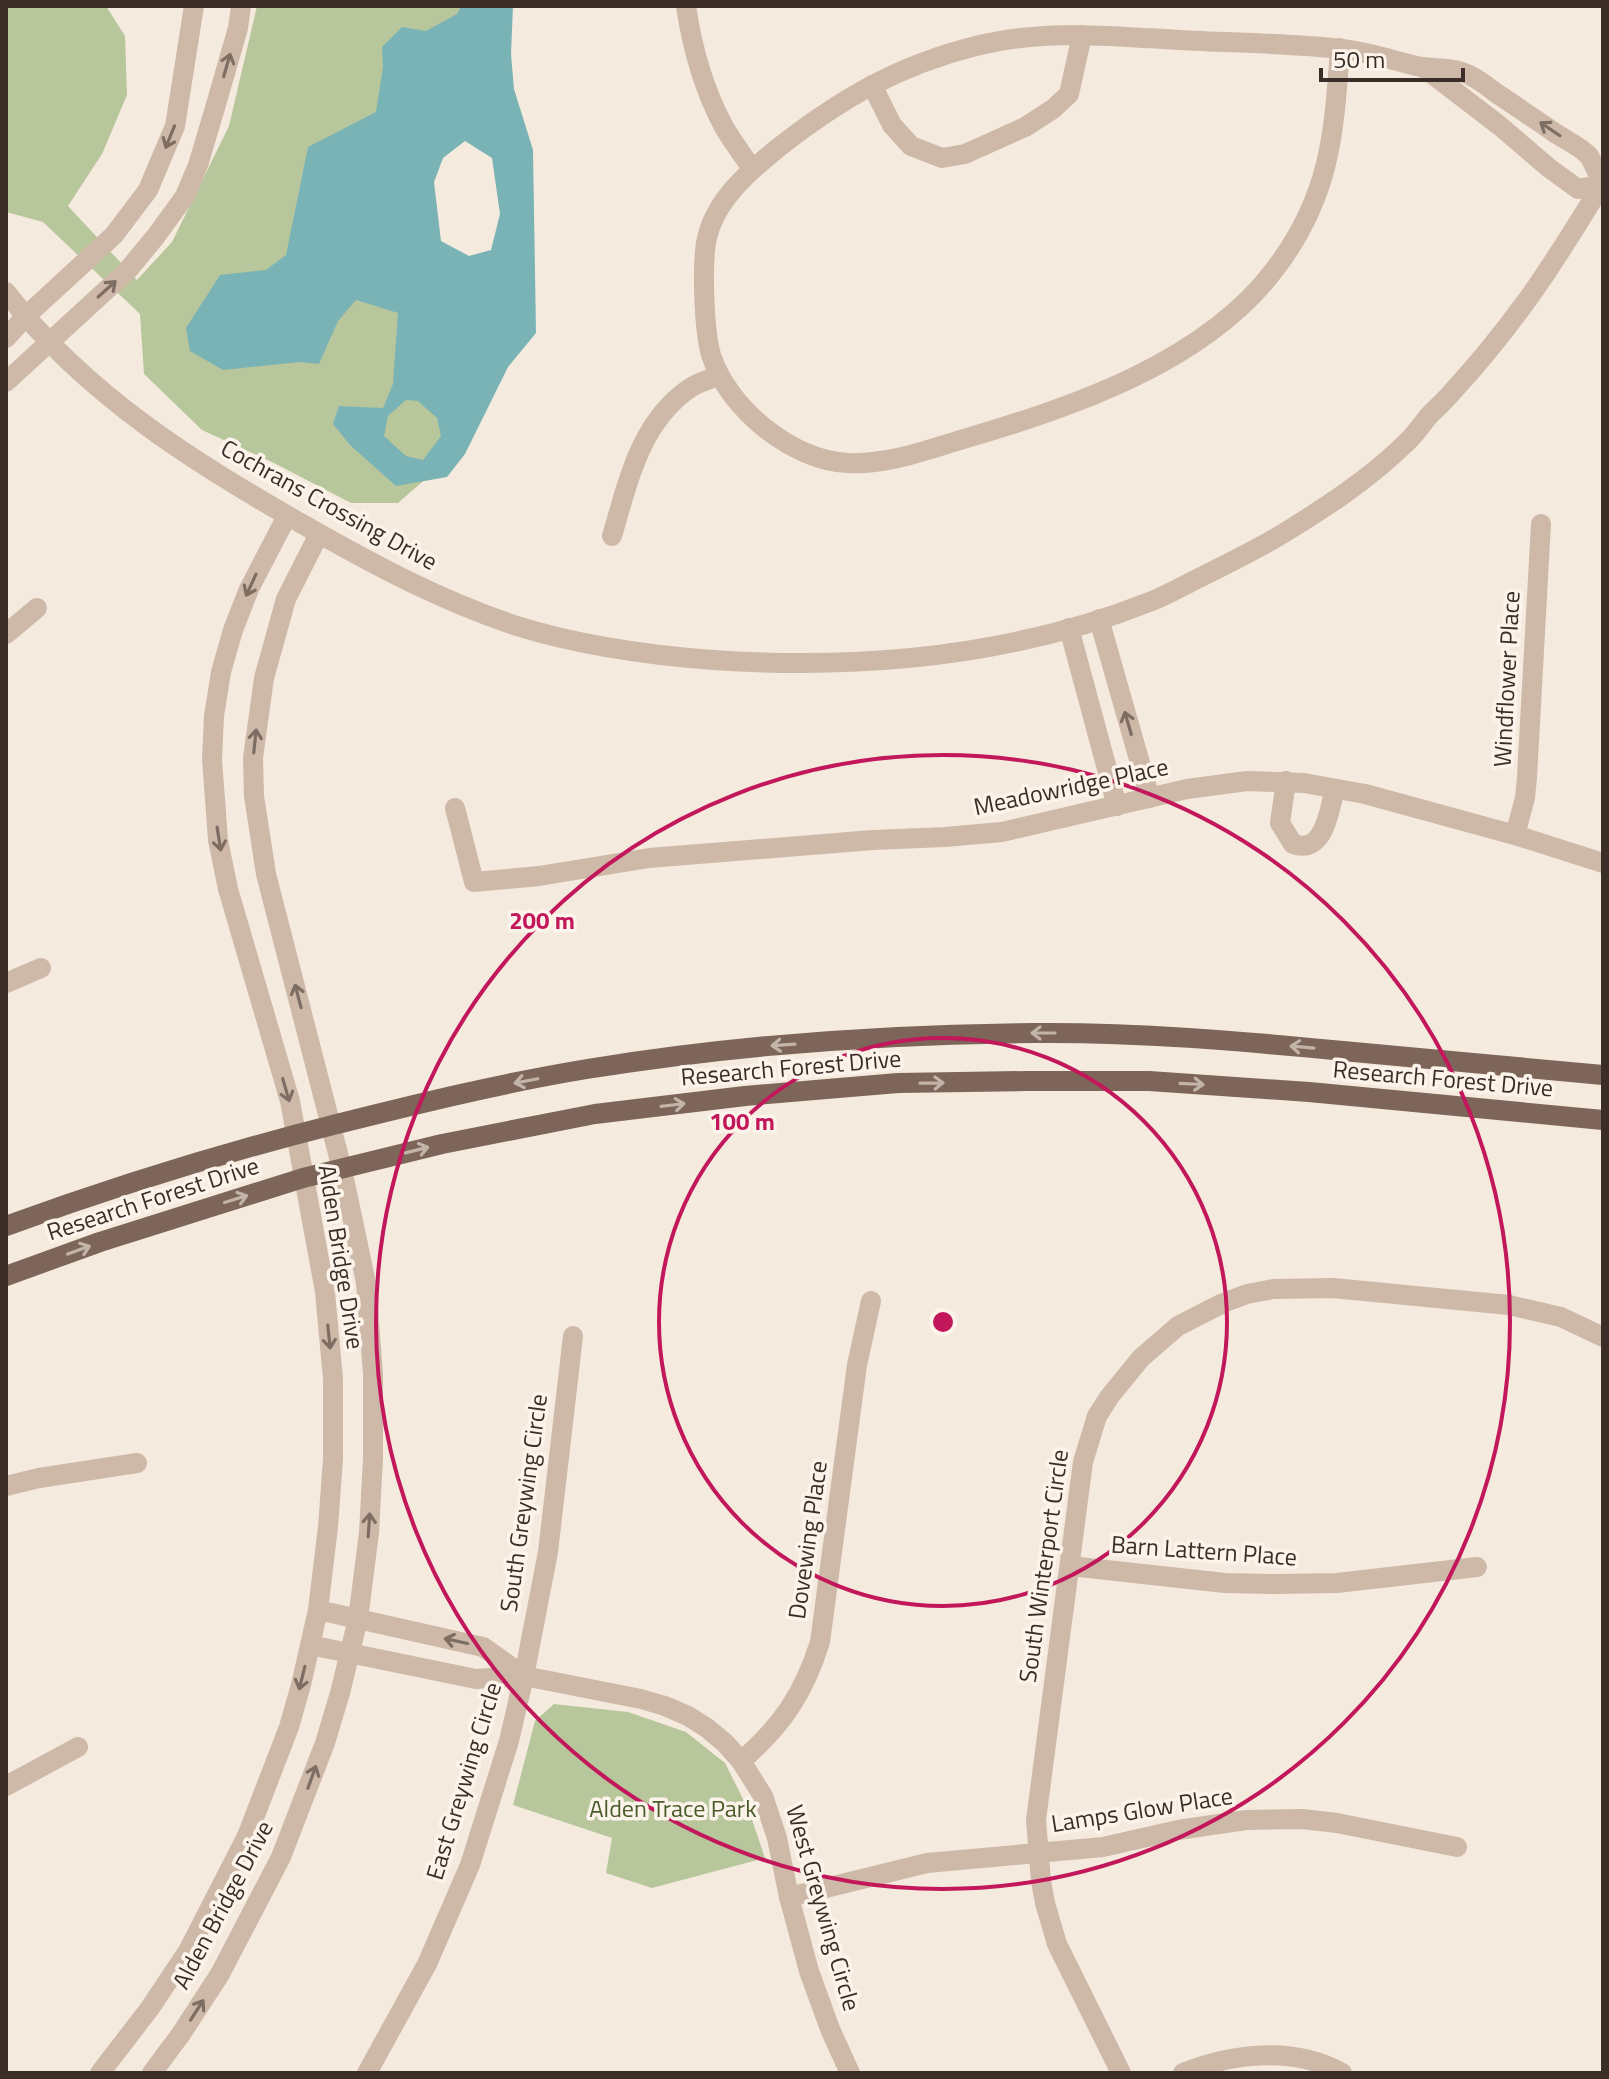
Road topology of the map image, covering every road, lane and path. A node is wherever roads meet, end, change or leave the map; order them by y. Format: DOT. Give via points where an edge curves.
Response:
graph roads {
  1 [pos="194,6"];
  2 [pos="241,6"];
  3 [pos="686,6"];
  4 [pos="1082,35"];
  5 [pos="1340,48"];
  6 [pos="1423,67"];
  7 [pos="872,85"];
  8 [pos="752,169"];
  9 [pos="1603,183"];
  10 [pos="6,292"];
  11 [pos="25,317"];
  12 [pos="6,338"];
  13 [pos="49,341"];
  14 [pos="720,376"];
  15 [pos="6,382"];
  16 [pos="287,516"];
  17 [pos="1541,524"];
  18 [pos="319,534"];
  19 [pos="612,536"];
  20 [pos="37,608"];
  21 [pos="1099,619"];
  22 [pos="1069,628"];
  23 [pos="6,634"];
  24 [pos="1286,781"];
  25 [pos="1335,789"];
  26 [pos="1150,798"];
  27 [pos="1117,806"];
  28 [pos="455,808"];
  29 [pos="1515,835"];
  30 [pos="1603,863"];
  31 [pos="41,968"];
  32 [pos="6,983"];
  33 [pos="1603,1075"];
  34 [pos="1603,1120"];
  35 [pos="331,1126"];
  36 [pos="296,1134"];
  37 [pos="342,1169"];
  38 [pos="303,1178"];
  39 [pos="6,1226"];
  40 [pos="6,1276"];
  41 [pos="871,1301"];
  42 [pos="573,1336"];
  43 [pos="1603,1337"];
  44 [pos="137,1463"];
  45 [pos="6,1486"];
  46 [pos="1070,1566"];
  47 [pos="1477,1567"];
  48 [pos="318,1610"];
  49 [pos="358,1619"];
  50 [pos="310,1645"];
  51 [pos="350,1654"];
  52 [pos="524,1676"];
  53 [pos="78,1747"];
  54 [pos="741,1761"];
  55 [pos="6,1786"];
  56 [pos="1457,1847"];
  57 [pos="1039,1853"];
  58 [pos="789,1897"];
  59 [pos="100,2073"];
  60 [pos="152,2073"];
  61 [pos="367,2073"];
  62 [pos="850,2073"];
  63 [pos="1121,2073"];
  64 [pos="1183,2073"];
  65 [pos="1342,2073"];
  1 -- 11 [label="street, one-way" via="175,126 148,190 114,235"];
  13 -- 2 [label="street, one-way" via="127,271 185,196"];
  3 -- 8 [label="street" via="703,79 724,126"];
  4 -- 5 [label="street"];
  4 -- 7 [label="street" via="1038,35 980,45"];
  4 -- 7 [label="street" via="1069,94 1025,127 965,154 942,158 911,146 892,125"];
  5 -- 6 [label="street"];
  5 -- 14 [label="street" via="1327,167 1283,258 1236,312 1192,345 1130,379 1021,423 903,457 845,463 777,438"];
  9 -- 6 [label="street, one-way" via="1588,155 1480,82 1459,70"];
  6 -- 9 [label="street" via="1578,189"];
  7 -- 8 [label="street" via="831,108"];
  8 -- 14 [label="street" via="712,222 706,245 710,350"];
  9 -- 21 [label="street, Cochrans Crossing Drive" via="1526,301 1409,440 1326,508 1252,552 1154,600"];
  10 -- 11 [label="street, Cochrans Crossing Drive"];
  11 -- 12 [label="street"];
  11 -- 13 [label="street, Cochrans Crossing Drive"];
  13 -- 15 [label="street"];
  13 -- 16 [label="street, Cochrans Crossing Drive" via="130,415"];
  14 -- 19 [label="street" via="692,386 649,432 630,473"];
  16 -- 18 [label="street, Cochrans Crossing Drive"];
  16 -- 36 [label="street, Alden Bridge Drive, one-way" via="233,630 221,672 212,759 228,889"];
  17 -- 29 [label="street, Windflower Place" via="1527,777"];
  18 -- 22 [label="street, Cochrans Crossing Drive" via="441,597 517,625 618,650 761,663 844,662 957,653"];
  35 -- 18 [label="street, Alden Bridge Drive, one-way" via="266,874 253,758 264,678 286,599"];
  20 -- 23 [label="street"];
  21 -- 22 [label="street, Cochrans Crossing Drive"];
  26 -- 21 [label="street, one-way"];
  22 -- 27 [label="street"];
  24 -- 25 [label="street, Meadowridge Place"];
  24 -- 25 [label="street" via="1280,823 1293,844 1301,847 1321,837"];
  24 -- 26 [label="street, Meadowridge Place" via="1247,781"];
  25 -- 29 [label="street, Meadowridge Place"];
  26 -- 27 [label="street, Meadowridge Place"];
  27 -- 28 [label="street, Meadowridge Place" via="1002,832 649,858 474,882"];
  29 -- 30 [label="street, Meadowridge Place"];
  31 -- 32 [label="street"];
  33 -- 35 [label="main road, Research Forest Drive, one-way" via="1157,1036 897,1036 739,1048 587,1069"];
  37 -- 34 [label="main road, Research Forest Drive, one-way" via="595,1114 898,1083 1149,1081"];
  35 -- 36 [label="main road, Research Forest Drive"];
  35 -- 37 [label="street, Alden Bridge Drive"];
  36 -- 38 [label="street, Alden Bridge Drive"];
  36 -- 39 [label="main road, Research Forest Drive"];
  37 -- 38 [label="main road, Research Forest Drive"];
  49 -- 37 [label="street, Alden Bridge Drive, one-way" via="370,1518 373,1374 366,1283"];
  40 -- 38 [label="main road, Research Forest Drive, one-way"];
  38 -- 48 [label="street, Alden Bridge Drive, one-way" via="325,1292 333,1379 331,1486"];
  41 -- 54 [label="street, Dovewing Place" via="857,1365 820,1642 792,1707"];
  42 -- 52 [label="street, South Greywing Circle" via="548,1552"];
  43 -- 46 [label="street, South Winterport Circle" via="1561,1317 1509,1305 1333,1288 1273,1289 1223,1303 1160,1340 1097,1416 1083,1462"];
  44 -- 45 [label="street"];
  46 -- 47 [label="street, Barn Lattern Place" via="1276,1584 1337,1583"];
  46 -- 57 [label="street, South Winterport Circle" via="1039,1787"];
  48 -- 49 [label="street"];
  48 -- 50 [label="street, Alden Bridge Drive"];
  49 -- 51 [label="street, Alden Bridge Drive"];
  52 -- 49 [label="street, one-way" via="483,1647"];
  50 -- 51 [label="street"];
  50 -- 59 [label="street, Alden Bridge Drive, one-way" via="289,1727 247,1836 188,1951"];
  51 -- 52 [label="street" via="476,1679"];
  60 -- 51 [label="street, Alden Bridge Drive, one-way" via="220,1974 281,1857 325,1743"];
  52 -- 54 [label="street" via="665,1706 707,1728"];
  52 -- 61 [label="street, East Greywing Circle" via="470,1865 427,1964"];
  53 -- 55 [label="street"];
  54 -- 58 [label="street, West Greywing Circle" via="763,1796"];
  56 -- 57 [label="street, Lamps Glow Place" via="1337,1823 1271,1819"];
  57 -- 58 [label="street, Lamps Glow Place" via="927,1863"];
  57 -- 63 [label="street, South Winterport Circle" via="1057,1944"];
  58 -- 62 [label="street, West Greywing Circle" via="809,1971"];
  64 -- 65 [label="street" via="1225,2059 1278,2056 1305,2059"];
}
